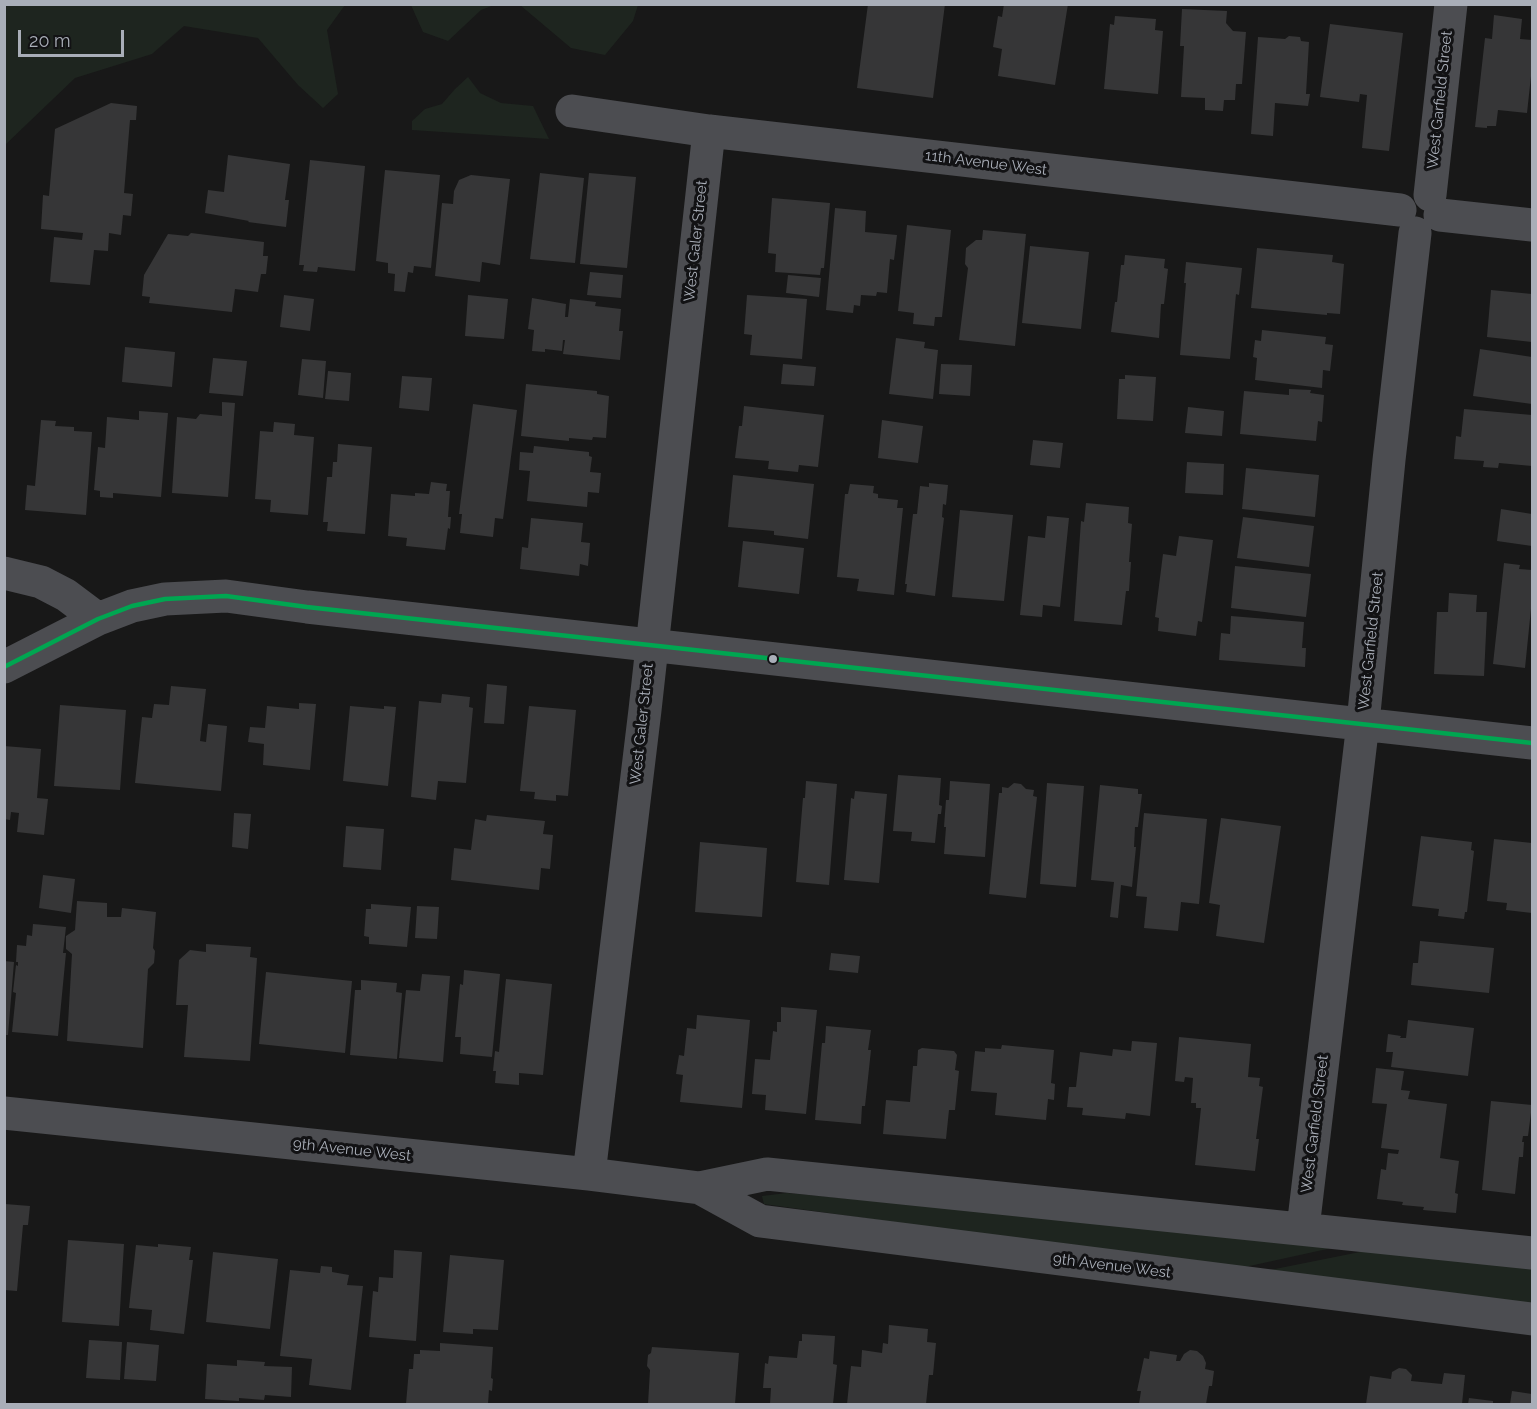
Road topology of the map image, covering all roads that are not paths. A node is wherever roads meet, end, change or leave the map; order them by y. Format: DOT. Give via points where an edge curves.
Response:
graph roads {
  1 [pos="1451,4"];
  2 [pos="572,111"];
  3 [pos="708,131"];
  4 [pos="1421,213"];
  5 [pos="1533,225"];
  6 [pos="4,573"];
  7 [pos="98,619"];
  8 [pos="651,645"];
  9 [pos="4,667"];
  10 [pos="1363,723"];
  11 [pos="1533,743"];
  12 [pos="4,1113"];
  13 [pos="589,1174"];
  14 [pos="700,1188"];
  15 [pos="1303,1228"];
  16 [pos="1533,1253"];
  17 [pos="1533,1319"];
  1 -- 4 [label="street, West Garfield Street"];
  2 -- 3 [label="street, 11th Avenue West"];
  3 -- 4 [label="street, 11th Avenue West"];
  3 -- 8 [label="street, West Galer Street"];
  4 -- 5 [label="street, 11th Avenue West"];
  4 -- 10 [label="street, West Garfield Street" via="1389,460"];
  6 -- 7 [label="street" via="41,582"];
  7 -- 8 [label="street" via="165,599 226,596"];
  7 -- 9 [label="street"];
  8 -- 10 [label="street"];
  8 -- 13 [label="street, West Galer Street"];
  10 -- 11 [label="street"];
  10 -- 15 [label="street, West Garfield Street"];
  12 -- 13 [label="street, 9th Avenue West"];
  13 -- 14 [label="street, 9th Avenue West"];
  14 -- 15 [label="street, 9th Avenue West" via="767,1174"];
  14 -- 17 [label="street, 9th Avenue West" via="760,1221"];
  15 -- 16 [label="street, 9th Avenue West"];
}
